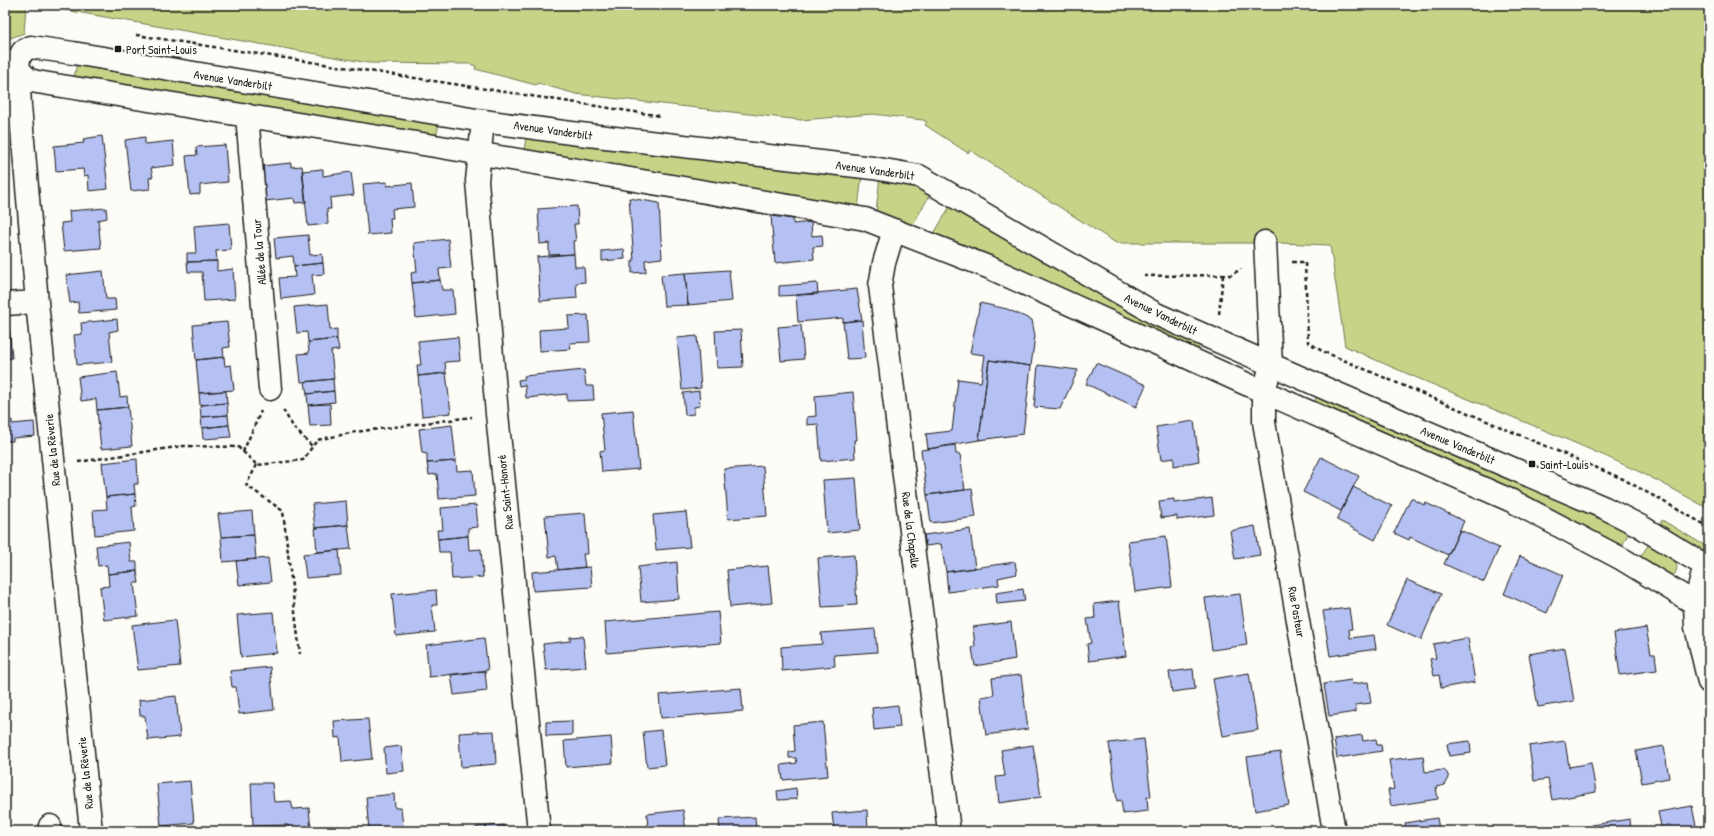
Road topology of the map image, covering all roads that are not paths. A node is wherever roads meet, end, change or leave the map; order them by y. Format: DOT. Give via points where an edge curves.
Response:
graph roads {
  1 [pos="12,69"];
  2 [pos="247,115"];
  3 [pos="483,121"];
  4 [pos="479,153"];
  5 [pos="894,230"];
  6 [pos="1265,242"];
  7 [pos="37,302"];
  8 [pos="5,304"];
  9 [pos="1271,365"];
  10 [pos="270,389"];
  11 [pos="1264,392"];
  12 [pos="1707,567"];
  13 [pos="1702,608"];
  14 [pos="1709,682"];
  15 [pos="91,831"];
  16 [pos="539,831"];
  17 [pos="949,831"];
  18 [pos="1334,831"];
  1 -- 2 [label="street" via="37,82"];
  1 -- 3 [label="street, Avenue Vanderbilt" via="23,51 31,47"];
  1 -- 7 [label="street, Rue de la Rêverie" via="20,106"];
  2 -- 4 [label="street"];
  2 -- 10 [label="street, Allée de la Tour"];
  3 -- 4 [label="street, Rue Saint-Honoré"];
  3 -- 9 [label="street, Avenue Vanderbilt" via="872,168 919,176 1156,314"];
  4 -- 5 [label="street" via="865,219"];
  4 -- 16 [label="street, Rue Saint-Honoré" via="477,181 497,414"];
  5 -- 11 [label="street" via="988,268"];
  5 -- 17 [label="street, Rue de la Chapelle" via="880,286"];
  6 -- 9 [label="street, Rue Pasteur"];
  7 -- 8 [label="street"];
  7 -- 15 [label="street, Rue de la Rêverie"];
  9 -- 11 [label="street, Rue Pasteur"];
  9 -- 12 [label="street, Avenue Vanderbilt" via="1605,508"];
  11 -- 13 [label="street" via="1512,501 1622,559"];
  11 -- 18 [label="street, Rue Pasteur" via="1264,422"];
  12 -- 13 [label="street"];
  13 -- 14 [label="street" via="1696,628"];
}
